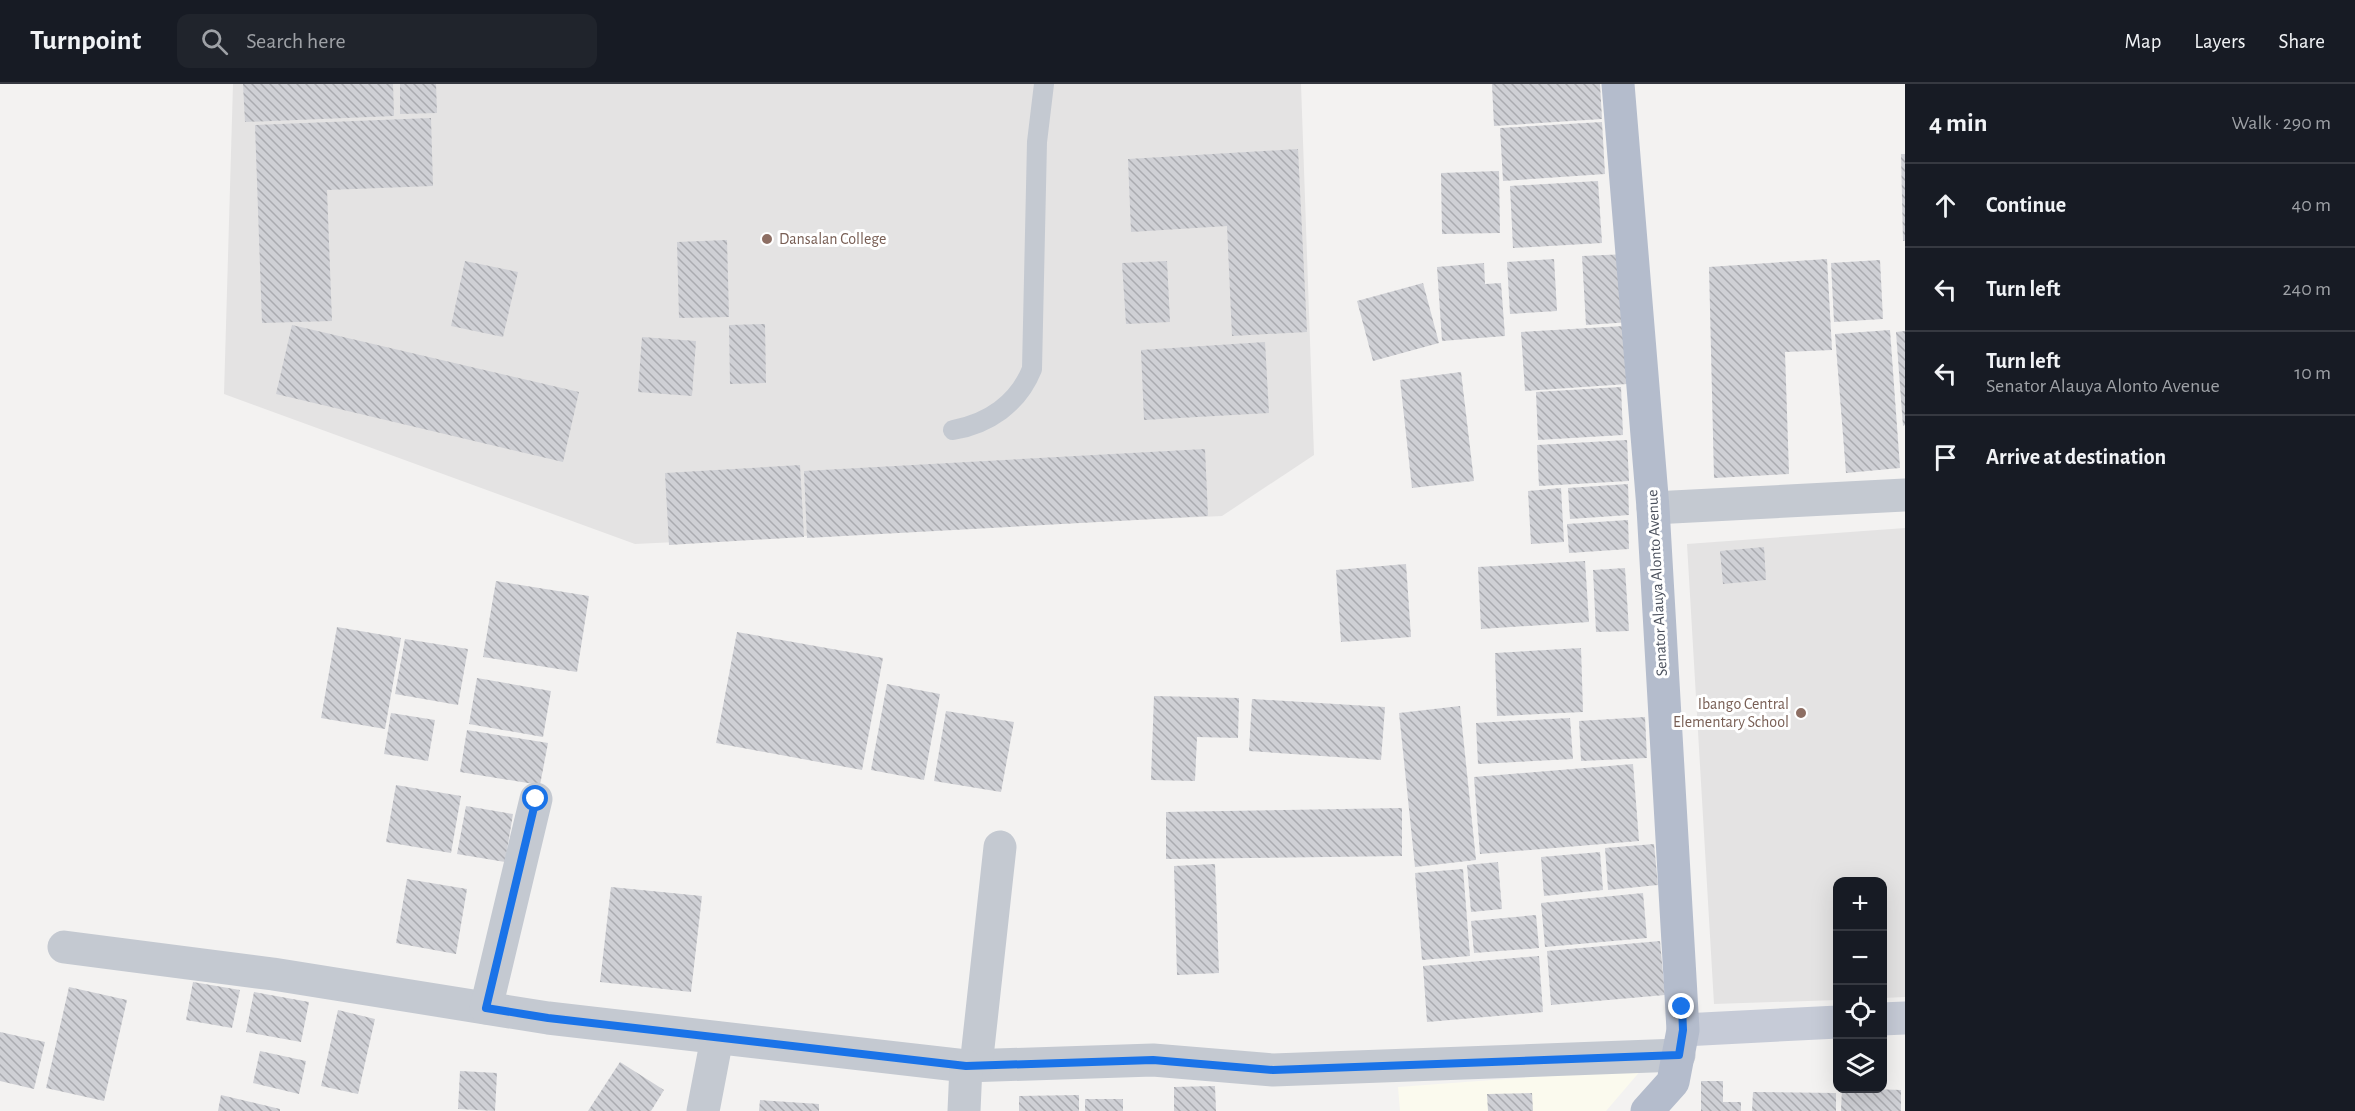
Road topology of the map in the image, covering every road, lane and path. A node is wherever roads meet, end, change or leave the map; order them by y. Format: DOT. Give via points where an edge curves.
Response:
graph roads {
  1 [pos="1044,84"];
  2 [pos="1618,84"];
  3 [pos="952,430"];
  4 [pos="1905,495"];
  5 [pos="1653,508"];
  6 [pos="536,799"];
  7 [pos="1000,847"];
  8 [pos="64,947"];
  9 [pos="486,1008"];
  10 [pos="1905,1018"];
  11 [pos="1887,1019"];
  12 [pos="1833,1023"];
  13 [pos="717,1038"];
  14 [pos="971,1066"];
  15 [pos="1677,1070"];
  16 [pos="703,1111"];
  17 [pos="964,1111"];
  18 [pos="1647,1111"];
  1 -- 3 [label="lane" via="1037,142 1032,369 1022,390 1001,410 975,426"];
  2 -- 5 [label="main road, Senator Alauya Alonto Avenue"];
  4 -- 5 [label="street"];
  5 -- 15 [label="main road, Senator Alauya Alonto Avenue"];
  6 -- 9 [label="street"];
  7 -- 14 [label="street"];
  8 -- 9 [label="street" via="273,974"];
  9 -- 13 [label="street"];
  10 -- 11 [label="main road"];
  12 -- 15 [label="main road"];
  13 -- 14 [label="street"];
  13 -- 16 [label="street"];
  14 -- 15 [label="street" via="1153,1060 1273,1070"];
  14 -- 17 [label="street"];
  15 -- 18 [label="main road"];
}
